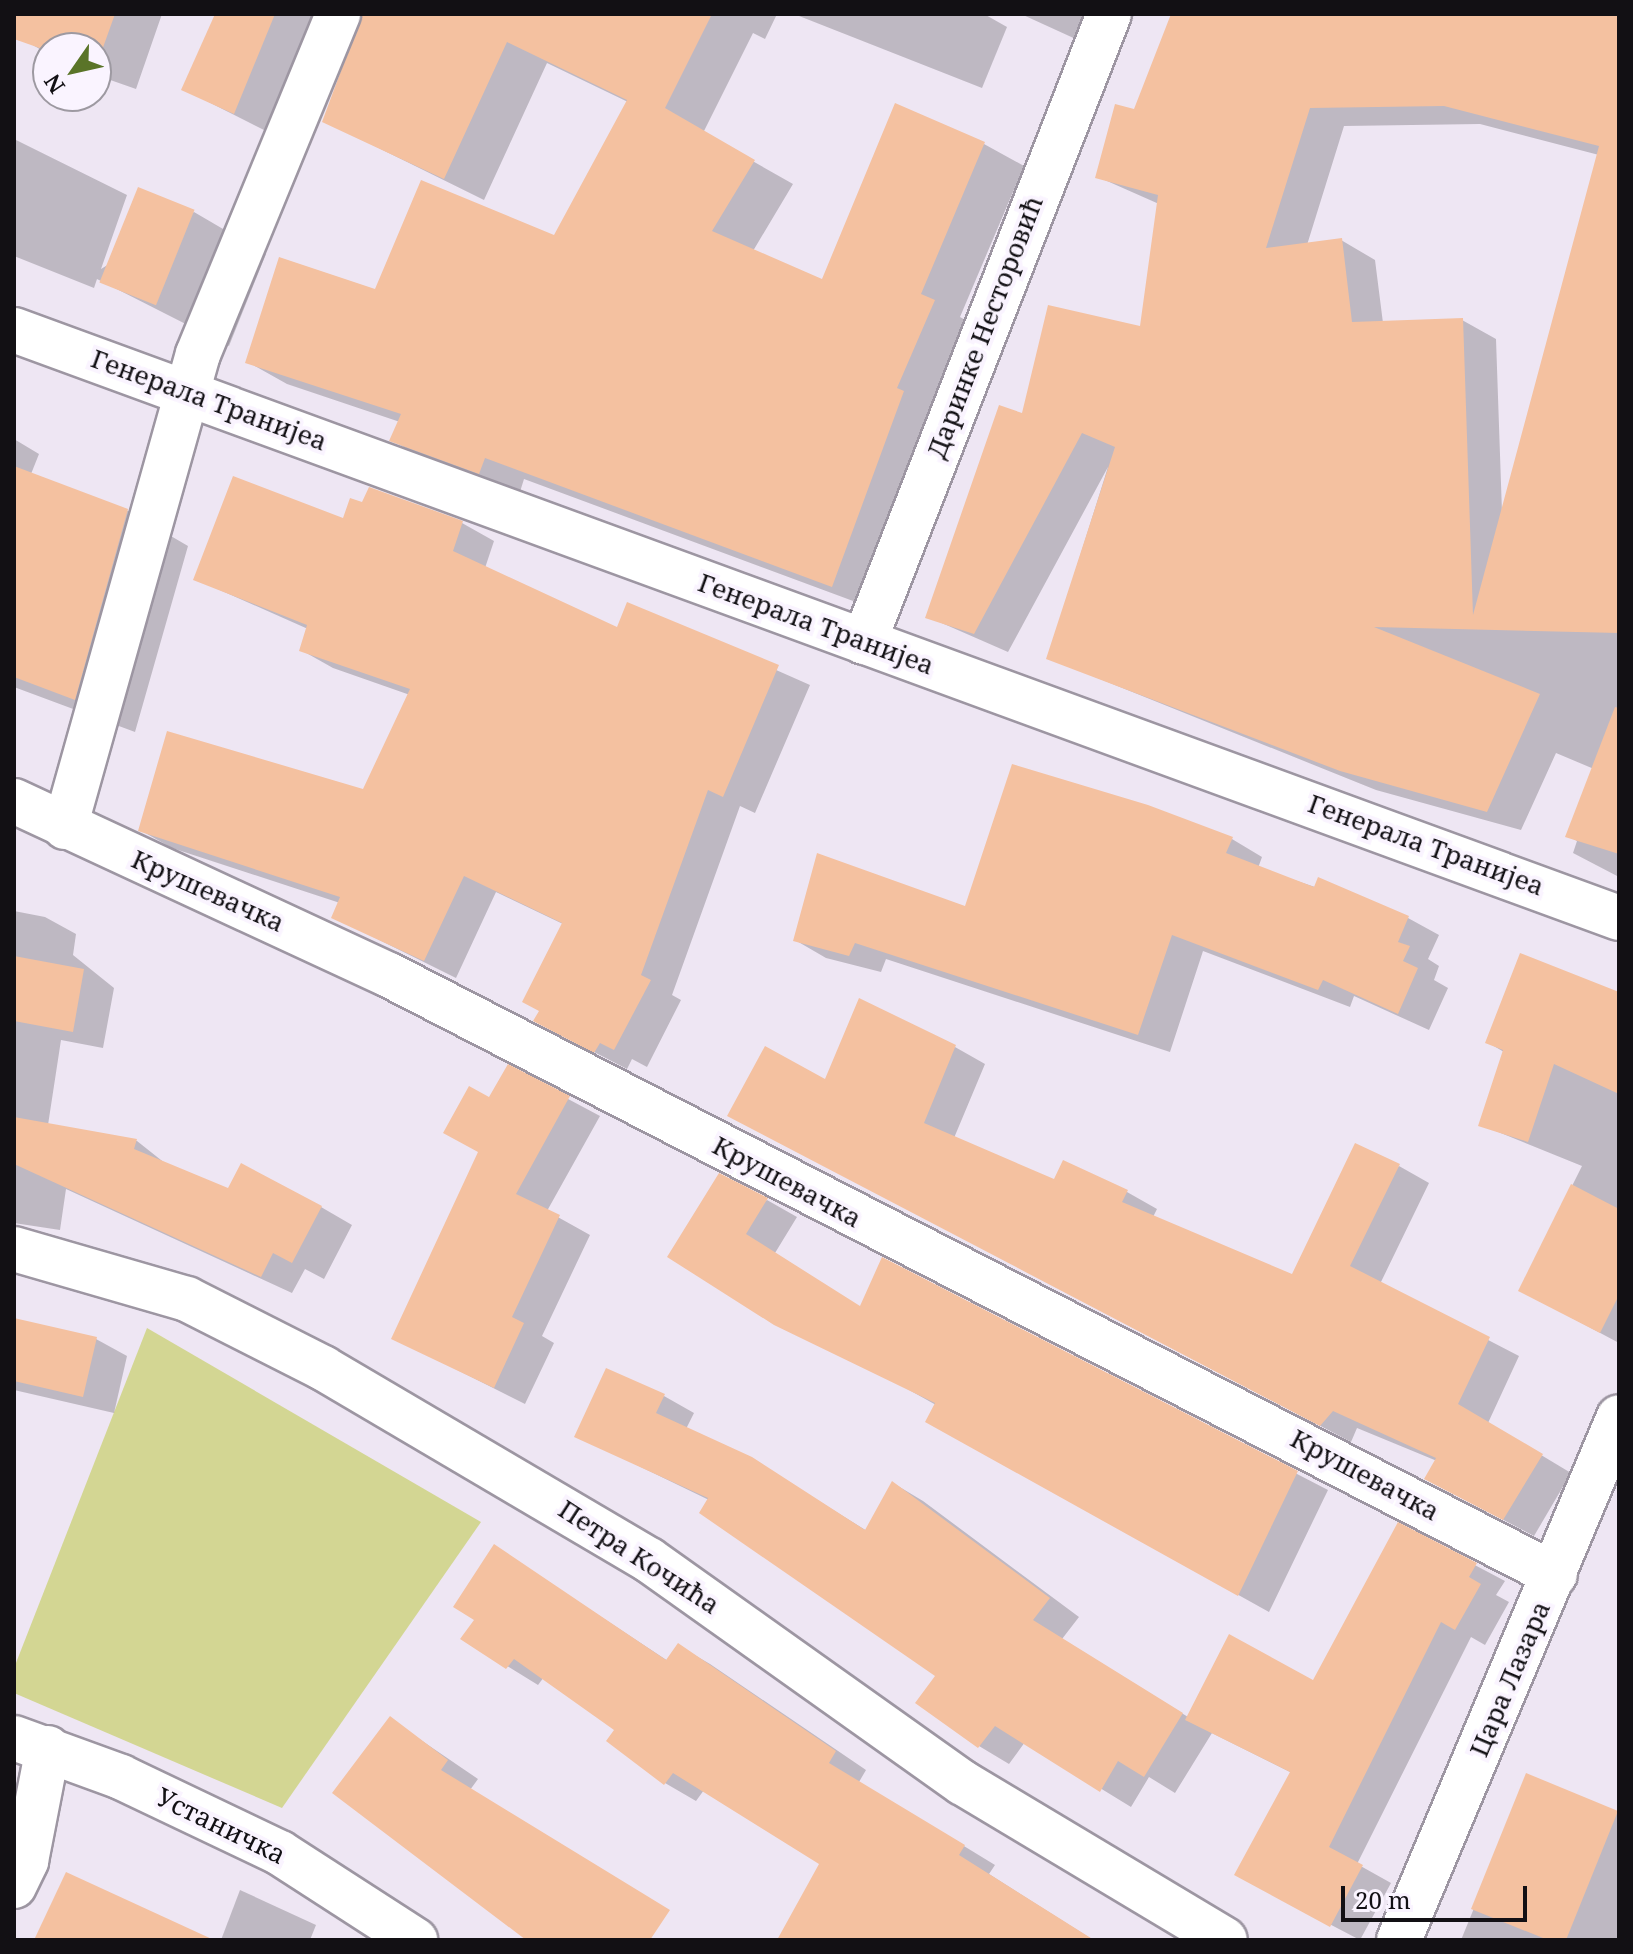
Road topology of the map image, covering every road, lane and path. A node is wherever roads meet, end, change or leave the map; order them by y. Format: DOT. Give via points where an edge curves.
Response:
graph roads {
  1 [pos="338,14"];
  2 [pos="1109,14"];
  3 [pos="14,330"];
  4 [pos="189,390"];
  5 [pos="864,642"];
  6 [pos="14,801"];
  7 [pos="65,827"];
  8 [pos="1619,918"];
  9 [pos="14,1249"];
  10 [pos="1619,1417"];
  11 [pos="1555,1575"];
  12 [pos="31,1743"];
  13 [pos="14,1886"];
  14 [pos="415,1940"];
  15 [pos="1225,1940"];
  16 [pos="1399,1940"];
  1 -- 4 [label="street" via="259,196"];
  2 -- 5 [label="street, Даринке Несторовић"];
  3 -- 4 [label="street, Генерала Транијеа"];
  4 -- 5 [label="street, Генерала Транијеа"];
  4 -- 7 [label="street"];
  5 -- 8 [label="street, Генерала Транијеа"];
  6 -- 7 [label="street, Крушевачка"];
  7 -- 11 [label="street, Крушевачка" via="389,975"];
  9 -- 15 [label="street, Петра Кочића" via="187,1299 323,1368 649,1560 963,1783"];
  10 -- 11 [label="street, Цара Лазара"];
  11 -- 16 [label="street, Цара Лазара"];
  12 -- 13 [label="street" via="26,1861"];
  12 -- 14 [label="street, Устаничка" via="280,1853"];
}
